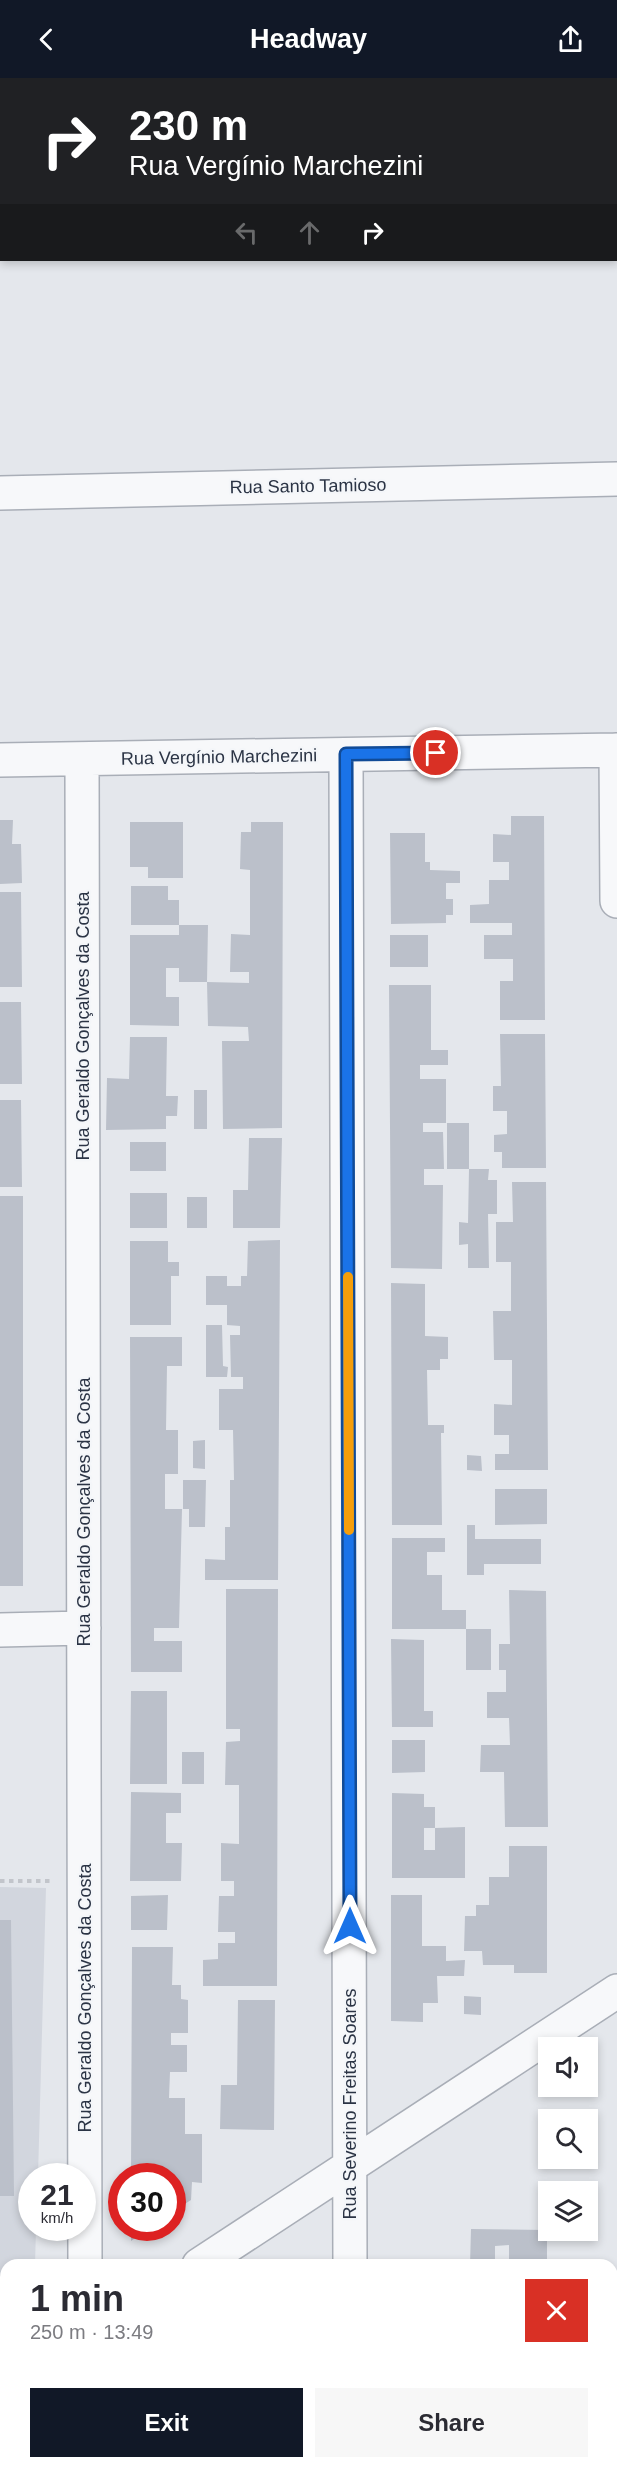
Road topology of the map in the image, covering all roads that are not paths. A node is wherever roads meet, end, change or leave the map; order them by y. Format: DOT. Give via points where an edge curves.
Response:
graph roads {
  1 [pos="617,478"];
  2 [pos="0,493"];
  3 [pos="617,750"];
  4 [pos="346,754"];
  5 [pos="82,759"];
  6 [pos="0,760"];
  7 [pos="617,901"];
  8 [pos="84,1628"];
  9 [pos="0,1630"];
  10 [pos="617,1990"];
  11 [pos="351,2166"];
  12 [pos="85,2259"];
  13 [pos="209,2259"];
  14 [pos="350,2259"];
  1 -- 2 [label="street, Rua Santo Tamioso"];
  3 -- 4 [label="street, Rua Vergínio Marchezini"];
  3 -- 7 [label="street"];
  4 -- 5 [label="street, Rua Vergínio Marchezini"];
  4 -- 11 [label="street, Rua Severino Freitas Soares"];
  5 -- 6 [label="street, Rua Vergínio Marchezini"];
  5 -- 8 [label="street, Rua Geraldo Gonçalves da Costa"];
  8 -- 9 [label="street"];
  8 -- 12 [label="street, Rua Geraldo Gonçalves da Costa"];
  10 -- 11 [label="street"];
  11 -- 13 [label="street"];
  11 -- 14 [label="street, Rua Severino Freitas Soares"];
}
